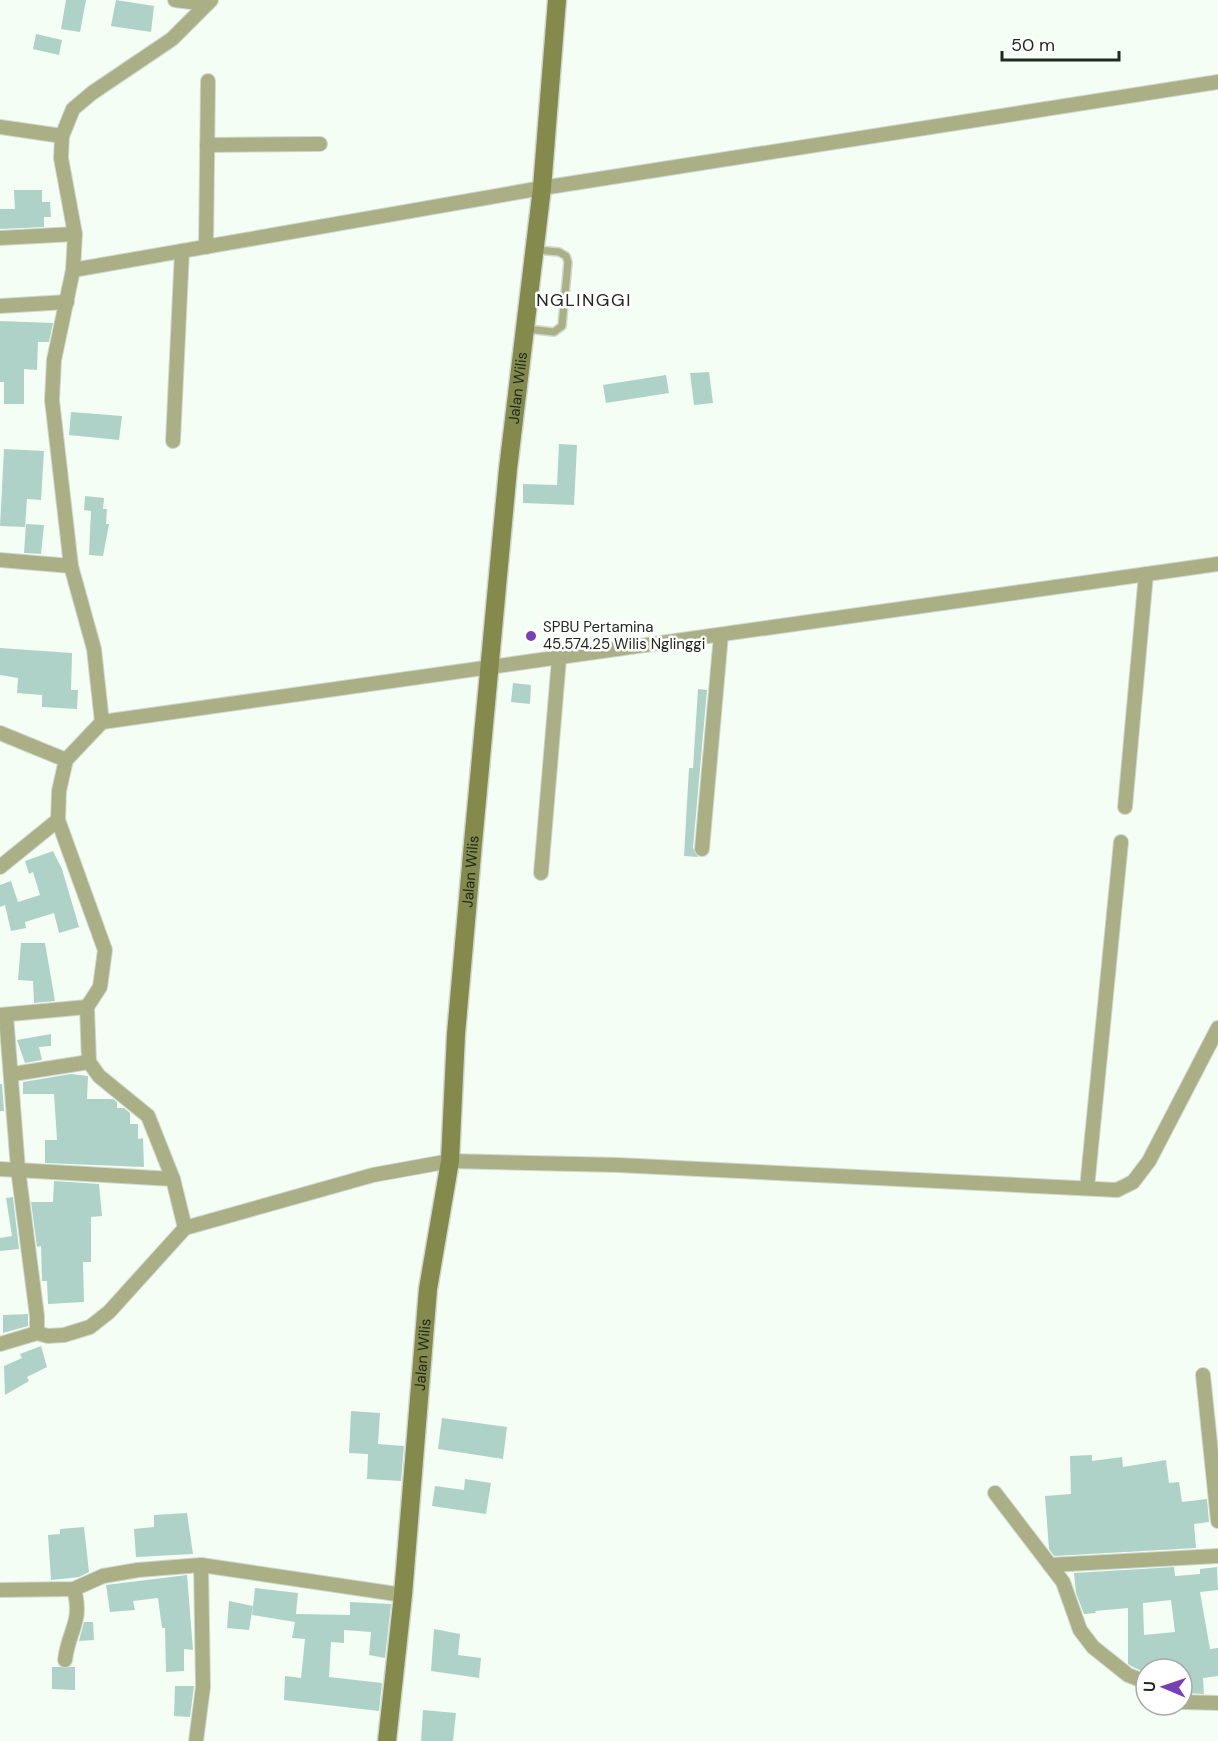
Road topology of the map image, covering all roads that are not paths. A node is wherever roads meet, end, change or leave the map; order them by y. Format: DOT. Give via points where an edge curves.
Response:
graph roads {
  1 [pos="175,0"];
  2 [pos="558,0"];
  3 [pos="209,2"];
  4 [pos="208,81"];
  5 [pos="1218,82"];
  6 [pos="0,127"];
  7 [pos="62,136"];
  8 [pos="320,144"];
  9 [pos="207,145"];
  10 [pos="542,188"];
  11 [pos="75,234"];
  12 [pos="0,238"];
  13 [pos="206,247"];
  14 [pos="535,250"];
  15 [pos="182,251"];
  16 [pos="73,270"];
  17 [pos="67,302"];
  18 [pos="0,306"];
  19 [pos="527,329"];
  20 [pos="173,441"];
  21 [pos="0,560"];
  22 [pos="1218,564"];
  23 [pos="71,566"];
  24 [pos="1146,574"];
  25 [pos="720,635"];
  26 [pos="560,658"];
  27 [pos="491,669"];
  28 [pos="102,722"];
  29 [pos="0,733"];
  30 [pos="66,760"];
  31 [pos="1125,807"];
  32 [pos="58,820"];
  33 [pos="1121,842"];
  34 [pos="702,849"];
  35 [pos="0,867"];
  36 [pos="541,873"];
  37 [pos="87,1007"];
  38 [pos="3,1015"];
  39 [pos="1218,1028"];
  40 [pos="89,1062"];
  41 [pos="13,1074"];
  42 [pos="450,1161"];
  43 [pos="0,1169"];
  44 [pos="18,1169"];
  45 [pos="173,1179"];
  46 [pos="1087,1188"];
  47 [pos="185,1228"];
  48 [pos="37,1333"];
  49 [pos="0,1344"];
  50 [pos="1203,1375"];
  51 [pos="1207,1426"];
  52 [pos="1218,1437"];
  53 [pos="995,1492"];
  54 [pos="1218,1521"];
  55 [pos="1218,1556"];
  56 [pos="201,1565"];
  57 [pos="1050,1565"];
  58 [pos="74,1589"];
  59 [pos="0,1590"];
  60 [pos="402,1595"];
  61 [pos="65,1660"];
  62 [pos="1134,1677"];
  63 [pos="1194,1702"];
  64 [pos="1218,1702"];
  65 [pos="196,1741"];
  66 [pos="387,1741"];
  1 -- 3 [label="street"];
  2 -- 10 [label="main road, Jalan Wilis"];
  3 -- 7 [label="street" via="172,39 73,109"];
  4 -- 9 [label="street"];
  5 -- 10 [label="street"];
  6 -- 7 [label="street"];
  7 -- 11 [label="street" via="61,158"];
  8 -- 9 [label="street"];
  9 -- 13 [label="street"];
  10 -- 13 [label="street"];
  10 -- 14 [label="main road, Jalan Wilis"];
  11 -- 12 [label="street"];
  11 -- 16 [label="street"];
  13 -- 15 [label="street"];
  14 -- 19 [label="main road, Jalan Wilis"];
  14 -- 19 [label="lane" via="566,256 564,308 562,326 554,332"];
  15 -- 16 [label="street"];
  15 -- 20 [label="street"];
  16 -- 17 [label="street"];
  17 -- 18 [label="street"];
  17 -- 23 [label="street" via="54,360 52,400"];
  19 -- 27 [label="main road, Jalan Wilis" via="508,469"];
  21 -- 23 [label="street"];
  22 -- 24 [label="street"];
  23 -- 28 [label="street" via="94,649"];
  24 -- 25 [label="street"];
  24 -- 31 [label="street"];
  25 -- 26 [label="street"];
  25 -- 34 [label="street"];
  26 -- 27 [label="street"];
  26 -- 36 [label="street"];
  27 -- 28 [label="street"];
  27 -- 42 [label="main road, Jalan Wilis" via="456,1034"];
  28 -- 30 [label="street"];
  29 -- 30 [label="street"];
  30 -- 32 [label="street"];
  32 -- 35 [label="street"];
  32 -- 37 [label="street" via="105,950 99,987"];
  33 -- 46 [label="street"];
  37 -- 38 [label="street"];
  37 -- 40 [label="street"];
  38 -- 41 [label="street"];
  39 -- 46 [label="street" via="1149,1161 1133,1182 1117,1190"];
  40 -- 41 [label="street"];
  40 -- 45 [label="street" via="99,1076 148,1116"];
  41 -- 44 [label="street"];
  42 -- 46 [label="street"];
  42 -- 47 [label="street" via="373,1175"];
  42 -- 60 [label="main road, Jalan Wilis" via="428,1290"];
  43 -- 44 [label="street"];
  44 -- 45 [label="street"];
  44 -- 48 [label="street"];
  45 -- 47 [label="street"];
  47 -- 48 [label="street" via="109,1312 90,1327 64,1335"];
  48 -- 49 [label="street"];
  50 -- 51 [label="street"];
  51 -- 52 [label="street"];
  51 -- 54 [label="street"];
  53 -- 57 [label="street"];
  55 -- 57 [label="street"];
  56 -- 58 [label="street" via="103,1576"];
  56 -- 60 [label="street"];
  56 -- 65 [label="street" via="203,1687"];
  57 -- 62 [label="street" via="1063,1582 1080,1630 1093,1647"];
  58 -- 59 [label="street"];
  58 -- 61 [label="street" via="78,1615"];
  60 -- 66 [label="main road, Jalan Wilis"];
  63 -- 64 [label="street"];
}
